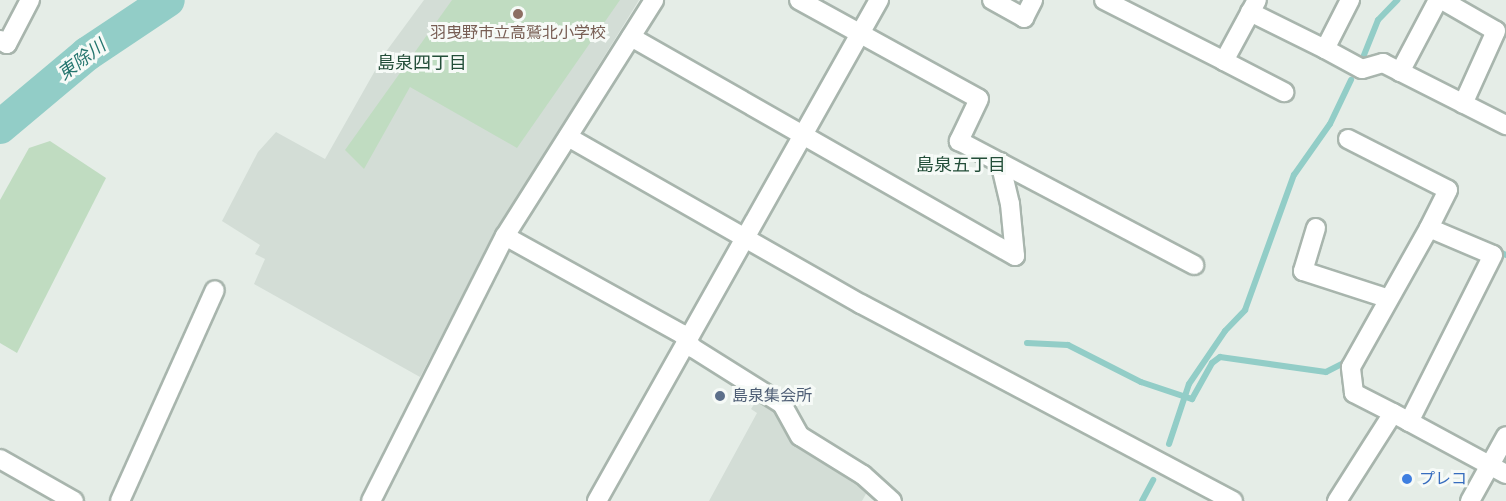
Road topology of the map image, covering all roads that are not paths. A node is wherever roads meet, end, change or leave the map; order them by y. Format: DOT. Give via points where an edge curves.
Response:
graph roads {
  1 [pos="30,0"];
  2 [pos="654,0"];
  3 [pos="799,0"];
  4 [pos="879,0"];
  5 [pos="992,0"];
  6 [pos="1033,0"];
  7 [pos="1104,0"];
  8 [pos="1350,0"];
  9 [pos="1440,0"];
  10 [pos="1254,6"];
  11 [pos="859,33"];
  12 [pos="631,37"];
  13 [pos="0,40"];
  14 [pos="1324,50"];
  15 [pos="1224,62"];
  16 [pos="1400,72"];
  17 [pos="1284,92"];
  18 [pos="1463,104"];
  19 [pos="1506,126"];
  20 [pos="803,134"];
  21 [pos="568,136"];
  22 [pos="1348,139"];
  23 [pos="1000,162"];
  24 [pos="1316,228"];
  25 [pos="1429,228"];
  26 [pos="506,236"];
  27 [pos="744,237"];
  28 [pos="1194,265"];
  29 [pos="215,290"];
  30 [pos="1389,298"];
  31 [pos="687,339"];
  32 [pos="1401,418"];
  33 [pos="1506,436"];
  34 [pos="0,459"];
  35 [pos="1489,465"];
  36 [pos="1506,474"];
  37 [pos="74,501"];
  38 [pos="120,501"];
  39 [pos="371,501"];
  40 [pos="597,501"];
  41 [pos="892,501"];
  42 [pos="1233,501"];
  43 [pos="1337,501"];
  44 [pos="1470,501"];
  1 -- 13 [label="street" via="7,44"];
  2 -- 12 [label="street"];
  3 -- 11 [label="street"];
  4 -- 11 [label="street"];
  5 -- 6 [label="street" via="1024,18"];
  7 -- 15 [label="street"];
  8 -- 14 [label="street"];
  9 -- 16 [label="street"];
  9 -- 18 [label="street" via="1496,31"];
  10 -- 14 [label="street"];
  10 -- 15 [label="street"];
  11 -- 20 [label="street"];
  11 -- 23 [label="street" via="979,99 959,141"];
  12 -- 20 [label="street"];
  12 -- 21 [label="street"];
  14 -- 16 [label="street" via="1362,69 1383,63"];
  15 -- 17 [label="street"];
  16 -- 18 [label="street"];
  18 -- 19 [label="street"];
  20 -- 23 [label="street" via="1015,256 1010,204"];
  20 -- 27 [label="street"];
  21 -- 26 [label="street"];
  21 -- 27 [label="street"];
  22 -- 25 [label="street" via="1448,190"];
  23 -- 28 [label="street"];
  24 -- 30 [label="street" via="1302,271"];
  25 -- 30 [label="street"];
  25 -- 32 [label="street" via="1493,255"];
  26 -- 31 [label="street"];
  26 -- 39 [label="street"];
  27 -- 31 [label="street"];
  27 -- 42 [label="street" via="961,358"];
  29 -- 38 [label="street"];
  30 -- 32 [label="street" via="1351,367 1354,393"];
  31 -- 40 [label="street"];
  31 -- 41 [label="street" via="693,348 782,404 800,436 863,476"];
  32 -- 35 [label="street"];
  32 -- 43 [label="street"];
  33 -- 35 [label="street"];
  34 -- 37 [label="street"];
  35 -- 36 [label="street"];
  35 -- 44 [label="street"];
}
